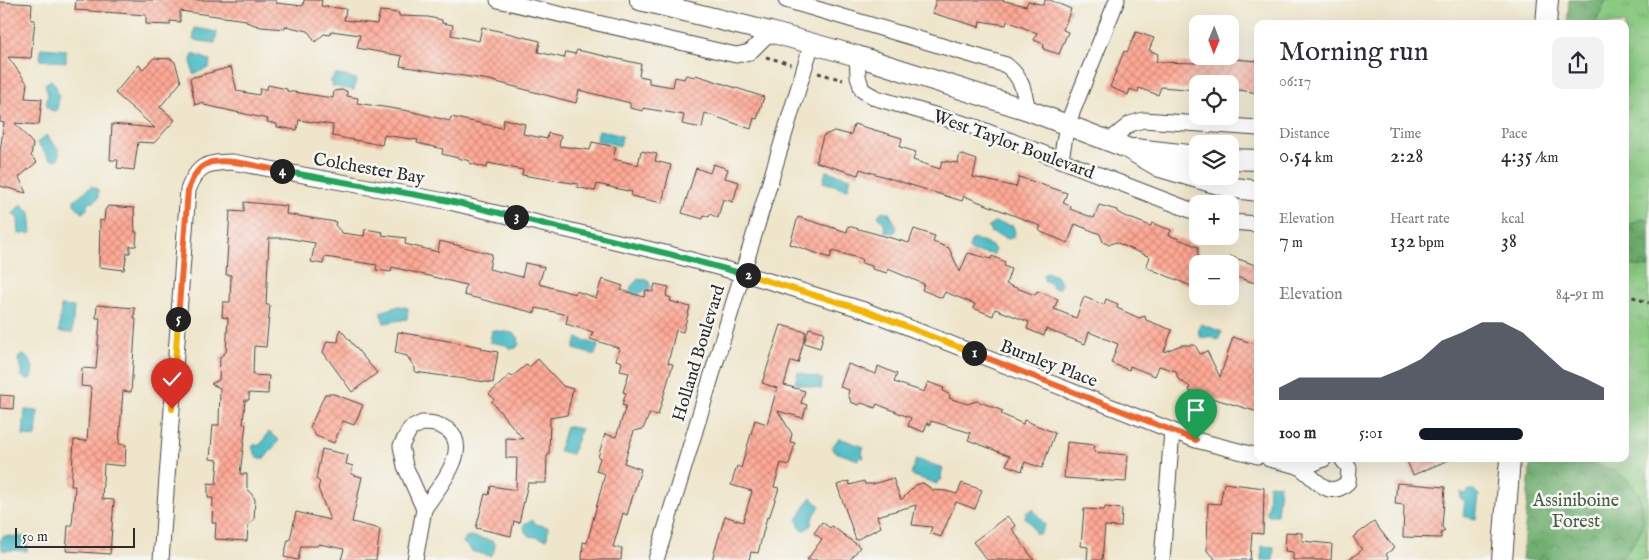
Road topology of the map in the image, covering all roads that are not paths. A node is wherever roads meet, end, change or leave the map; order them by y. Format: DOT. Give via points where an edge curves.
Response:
graph roads {
  1 [pos="498,0"];
  2 [pos="640,0"];
  3 [pos="786,0"];
  4 [pos="1117,0"];
  5 [pos="1548,0"];
  6 [pos="1546,20"];
  7 [pos="770,32"];
  8 [pos="812,43"];
  9 [pos="857,56"];
  10 [pos="1028,110"];
  11 [pos="1067,125"];
  12 [pos="1254,128"];
  13 [pos="1118,145"];
  14 [pos="1189,155"];
  15 [pos="1239,159"];
  16 [pos="1061,160"];
  17 [pos="1254,160"];
  18 [pos="1254,190"];
  19 [pos="1189,210"];
  20 [pos="1239,223"];
  21 [pos="1254,224"];
  22 [pos="742,274"];
  23 [pos="1172,432"];
  24 [pos="1254,455"];
  25 [pos="1282,462"];
  26 [pos="1316,462"];
  27 [pos="1345,462"];
  28 [pos="1510,462"];
  29 [pos="1298,466"];
  30 [pos="424,509"];
  31 [pos="161,560"];
  32 [pos="415,560"];
  33 [pos="656,560"];
  34 [pos="1162,560"];
  35 [pos="1502,560"];
  1 -- 7 [label="street" via="736,55 750,52"];
  2 -- 7 [label="street, West Taylor Boulevard"];
  3 -- 10 [label="street" via="1006,66 1020,79"];
  4 -- 11 [label="street"];
  5 -- 6 [label="street"];
  7 -- 8 [label="street, West Taylor Boulevard"];
  8 -- 9 [label="street, West Taylor Boulevard"];
  8 -- 22 [label="street, Holland Boulevard"];
  9 -- 10 [label="street, West Taylor Boulevard"];
  9 -- 16 [label="street, West Taylor Boulevard" via="862,90 876,98 975,127"];
  10 -- 11 [label="street, West Taylor Boulevard"];
  11 -- 13 [label="street, West Taylor Boulevard"];
  11 -- 16 [label="street"];
  12 -- 13 [label="street, West Taylor Boulevard" via="1143,120 1130,124"];
  13 -- 14 [label="street, West Taylor Boulevard"];
  13 -- 18 [label="street, West Taylor Boulevard" via="1160,167 1228,187"];
  15 -- 17 [label="street"];
  16 -- 19 [label="street, West Taylor Boulevard"];
  20 -- 21 [label="street"];
  22 -- 23 [label="street, Burnley Place" via="864,310"];
  22 -- 31 [label="street, Colchester Bay" via="445,200 232,162 208,163 194,174 188,190"];
  22 -- 33 [label="street, Holland Boulevard"];
  23 -- 24 [label="street, Burnley Place"];
  23 -- 34 [label="street"];
  25 -- 29 [label="street"];
  26 -- 29 [label="street"];
  27 -- 29 [label="street" via="1350,468 1348,482 1333,491"];
  28 -- 35 [label="street"];
  30 -- 30 [label="street" via="445,478 457,451 456,441 450,432 432,423 410,428 401,446 405,466"];
  30 -- 32 [label="street"];
}
